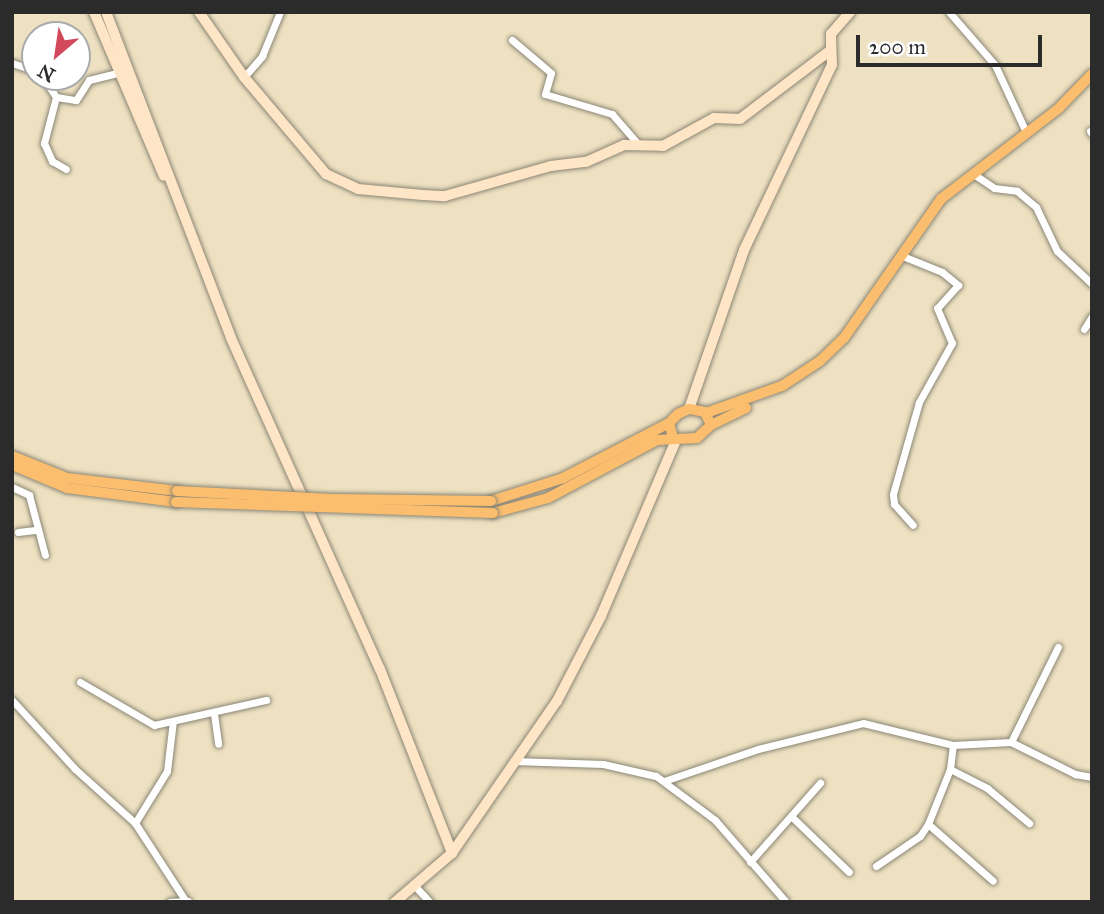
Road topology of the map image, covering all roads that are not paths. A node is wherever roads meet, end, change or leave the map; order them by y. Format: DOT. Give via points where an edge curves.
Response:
graph roads {
  1 [pos="94,12"];
  2 [pos="106,12"];
  3 [pos="199,12"];
  4 [pos="281,12"];
  5 [pos="849,12"];
  6 [pos="949,12"];
  7 [pos="831,34"];
  8 [pos="512,40"];
  9 [pos="117,73"];
  10 [pos="1092,74"];
  11 [pos="244,77"];
  12 [pos="1092,83"];
  13 [pos="52,91"];
  14 [pos="56,97"];
  15 [pos="1026,132"];
  16 [pos="637,143"];
  17 [pos="66,169"];
  18 [pos="975,175"];
  19 [pos="905,257"];
  20 [pos="201,259"];
  21 [pos="1092,284"];
  22 [pos="1092,316"];
  23 [pos="1084,329"];
  24 [pos="699,410"];
  25 [pos="670,423"];
  26 [pos="711,425"];
  27 [pos="674,439"];
  28 [pos="692,440"];
  29 [pos="670,452"];
  30 [pos="12,456"];
  31 [pos="12,465"];
  32 [pos="12,488"];
  33 [pos="177,496"];
  34 [pos="912,525"];
  35 [pos="35,530"];
  36 [pos="18,532"];
  37 [pos="45,555"];
  38 [pos="1058,647"];
  39 [pos="80,682"];
  40 [pos="12,700"];
  41 [pos="266,700"];
  42 [pos="214,714"];
  43 [pos="173,721"];
  44 [pos="1011,742"];
  45 [pos="218,744"];
  46 [pos="953,745"];
  47 [pos="514,761"];
  48 [pos="950,769"];
  49 [pos="1092,777"];
  50 [pos="664,781"];
  51 [pos="820,783"];
  52 [pos="792,817"];
  53 [pos="135,823"];
  54 [pos="1029,823"];
  55 [pos="928,824"];
  56 [pos="452,853"];
  57 [pos="750,862"];
  58 [pos="876,866"];
  59 [pos="849,872"];
  60 [pos="993,881"];
  61 [pos="413,884"];
  62 [pos="187,901"];
  63 [pos="170,902"];
  64 [pos="395,902"];
  65 [pos="430,902"];
  66 [pos="786,902"];
  1 -- 9 [label="street"];
  2 -- 20 [label="street"];
  3 -- 11 [label="street"];
  4 -- 11 [label="street" via="262,56"];
  5 -- 7 [label="street"];
  6 -- 15 [label="street" via="995,65"];
  7 -- 16 [label="street" via="831,50 740,119 714,118 663,146"];
  7 -- 24 [label="street" via="832,65 744,250 697,383"];
  8 -- 16 [label="street" via="551,73 545,94 612,114"];
  9 -- 14 [label="street" via="89,80 76,100"];
  9 -- 20 [label="street"];
  10 -- 15 [label="main road" via="1059,108"];
  11 -- 16 [label="street" via="314,164 347,186 372,191 444,196 551,166 586,162"];
  12 -- 18 [label="main road" via="1065,110"];
  13 -- 14 [label="street"];
  14 -- 17 [label="street" via="44,143 52,161"];
  15 -- 24 [label="main road" via="941,199 844,338 820,361 782,386"];
  18 -- 19 [label="main road" via="945,202"];
  18 -- 21 [label="street" via="994,188 1017,191 1036,207 1057,251"];
  19 -- 26 [label="main road" via="848,342 826,366 785,392"];
  19 -- 34 [label="street" via="942,272 958,285 937,308 952,343 919,402 893,494 894,503"];
  20 -- 56 [label="street" via="325,555 380,669"];
  22 -- 23 [label="street"];
  24 -- 25 [label="main road"];
  24 -- 26 [label="main road"];
  25 -- 27 [label="main road"];
  25 -- 33 [label="main road, bridge" via="563,478 491,501"];
  26 -- 28 [label="main road"];
  27 -- 28 [label="main road"];
  27 -- 29 [label="street"];
  27 -- 33 [label="main road, bridge" via="638,448 548,498 492,513"];
  28 -- 29 [label="street"];
  29 -- 47 [label="street" via="580,660"];
  30 -- 33 [label="main road" via="68,478"];
  31 -- 33 [label="main road" via="67,488"];
  32 -- 35 [label="street" via="29,495"];
  35 -- 36 [label="street"];
  35 -- 37 [label="street"];
  38 -- 44 [label="street"];
  39 -- 43 [label="street" via="146,723"];
  40 -- 53 [label="street" via="84,779"];
  41 -- 42 [label="street"];
  42 -- 43 [label="street"];
  42 -- 45 [label="street"];
  43 -- 53 [label="street" via="167,771"];
  44 -- 46 [label="street"];
  44 -- 49 [label="street" via="1075,774"];
  46 -- 48 [label="street"];
  46 -- 50 [label="street" via="882,726 845,725"];
  47 -- 50 [label="street" via="603,764"];
  47 -- 56 [label="street"];
  48 -- 54 [label="street" via="987,788"];
  48 -- 55 [label="street"];
  50 -- 57 [label="street" via="715,820"];
  51 -- 52 [label="street"];
  52 -- 57 [label="street"];
  52 -- 59 [label="street"];
  53 -- 62 [label="street"];
  55 -- 58 [label="street" via="920,835"];
  55 -- 60 [label="street"];
  56 -- 61 [label="street"];
  57 -- 66 [label="street"];
  61 -- 64 [label="street"];
  61 -- 65 [label="street"];
  62 -- 63 [label="street"];
}
